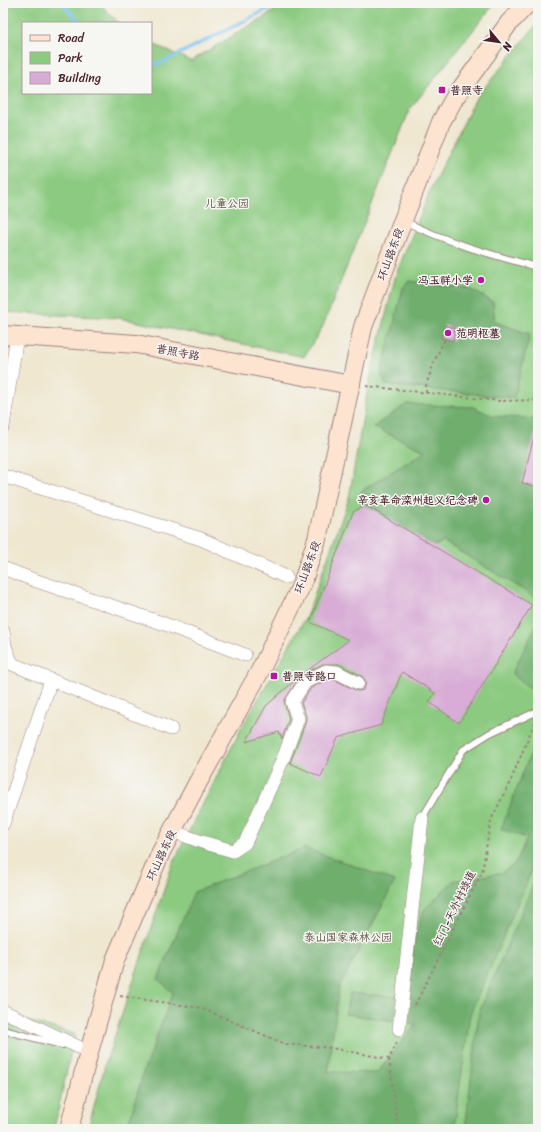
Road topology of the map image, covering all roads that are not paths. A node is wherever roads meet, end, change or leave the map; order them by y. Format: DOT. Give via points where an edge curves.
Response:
graph roads {
  1 [pos="528,3"];
  2 [pos="402,220"];
  3 [pos="538,266"];
  4 [pos="10,336"];
  5 [pos="351,385"];
  6 [pos="3,426"];
  7 [pos="3,476"];
  8 [pos="3,568"];
  9 [pos="286,577"];
  10 [pos="3,631"];
  11 [pos="245,655"];
  12 [pos="51,680"];
  13 [pos="358,683"];
  14 [pos="538,711"];
  15 [pos="171,729"];
  16 [pos="422,818"];
  17 [pos="3,824"];
  18 [pos="172,831"];
  19 [pos="3,1011"];
  20 [pos="3,1030"];
  21 [pos="399,1034"];
  22 [pos="88,1052"];
  23 [pos="69,1129"];
  1 -- 2 [label="main road, 环山路东段" via="509,23 455,97 441,122"];
  2 -- 3 [label="lane" via="426,232 491,254"];
  2 -- 5 [label="main road, 环山路东段" via="363,327"];
  4 -- 5 [label="main road, 普照寺路" via="136,344"];
  4 -- 6 [label="street"];
  5 -- 18 [label="main road, 环山路东段" via="328,496 302,584 260,671"];
  7 -- 9 [label="street" via="201,539"];
  8 -- 11 [label="street" via="162,623"];
  10 -- 12 [label="street" via="5,646 12,664"];
  12 -- 15 [label="street"];
  12 -- 17 [label="street"];
  13 -- 18 [label="street" via="337,672 326,671 304,682 292,702 298,719 286,752 244,843 233,851"];
  14 -- 16 [label="lane" via="490,733 463,750"];
  16 -- 21 [label="street"];
  18 -- 22 [label="main road, 环山路东段" via="115,960"];
  19 -- 22 [label="street"];
  20 -- 22 [label="lane"];
  22 -- 23 [label="main road, 环山路东段"];
}
